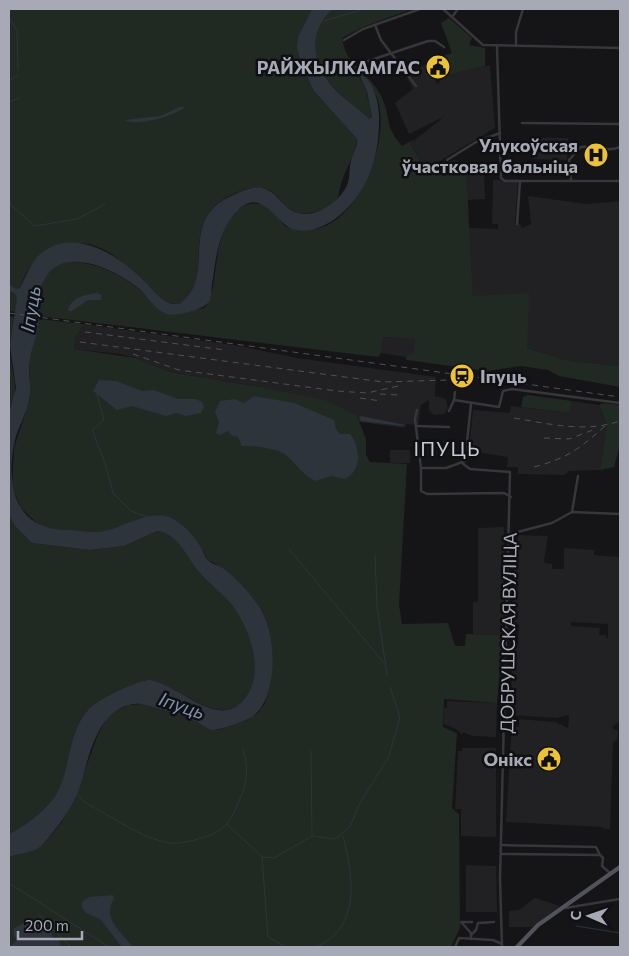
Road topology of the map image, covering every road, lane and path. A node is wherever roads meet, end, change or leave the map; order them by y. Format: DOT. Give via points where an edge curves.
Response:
graph roads {
  1 [pos="420,9"];
  2 [pos="443,9"];
  3 [pos="458,9"];
  4 [pos="523,9"];
  5 [pos="452,17"];
  6 [pos="375,25"];
  7 [pos="344,40"];
  8 [pos="444,47"];
  9 [pos="497,47"];
  10 [pos="516,47"];
  11 [pos="620,48"];
  12 [pos="391,53"];
  13 [pos="358,67"];
  14 [pos="416,86"];
  15 [pos="522,123"];
  16 [pos="620,124"];
  17 [pos="500,133"];
  18 [pos="620,147"];
  19 [pos="447,160"];
  20 [pos="520,181"];
  21 [pos="571,181"];
  22 [pos="620,181"];
  23 [pos="518,224"];
  24 [pos="454,392"];
  25 [pos="454,400"];
  26 [pos="620,403"];
  27 [pos="471,404"];
  28 [pos="417,410"];
  29 [pos="449,411"];
  30 [pos="416,426"];
  31 [pos="449,427"];
  32 [pos="462,463"];
  33 [pos="421,468"];
  34 [pos="578,476"];
  35 [pos="511,496"];
  36 [pos="572,512"];
  37 [pos="620,513"];
  38 [pos="510,534"];
  39 [pos="502,845"];
  40 [pos="501,854"];
  41 [pos="600,855"];
  42 [pos="620,867"];
  43 [pos="611,874"];
  44 [pos="620,899"];
  45 [pos="561,908"];
  46 [pos="472,922"];
  47 [pos="494,922"];
  48 [pos="471,935"];
  49 [pos="471,939"];
  50 [pos="495,945"];
  51 [pos="502,946"];
  52 [pos="455,947"];
  53 [pos="517,947"];
  1 -- 6 [label="street"];
  2 -- 5 [label="street"];
  3 -- 5 [label="street"];
  4 -- 10 [label="street"];
  5 -- 9 [label="street" via="481,44"];
  6 -- 7 [label="street"];
  6 -- 12 [label="street"];
  8 -- 12 [label="street" via="428,41"];
  9 -- 10 [label="street"];
  9 -- 17 [label="street"];
  10 -- 11 [label="street"];
  12 -- 13 [label="street"];
  12 -- 14 [label="street"];
  15 -- 16 [label="street"];
  17 -- 19 [label="street" via="476,142"];
  17 -- 20 [label="street" via="501,178"];
  18 -- 21 [label="street" via="605,150 581,147 569,162"];
  20 -- 21 [label="street"];
  20 -- 23 [label="street"];
  21 -- 22 [label="street"];
  24 -- 25 [label="street"];
  25 -- 27 [label="street"];
  25 -- 29 [label="street"];
  26 -- 27 [label="street" via="512,390 503,391 498,407"];
  27 -- 32 [label="street" via="467,456"];
  28 -- 30 [label="street"];
  30 -- 31 [label="street"];
  30 -- 33 [label="street"];
  32 -- 33 [label="street" via="446,468"];
  32 -- 35 [label="street, ДОБРУШСКАЯ ВУЛІЦА" via="470,468 510,472"];
  33 -- 35 [label="street" via="421,491 427,494 504,493"];
  34 -- 36 [label="street"];
  35 -- 38 [label="street, ДОБРУШСКАЯ ВУЛІЦА"];
  36 -- 37 [label="street"];
  36 -- 38 [label="street" via="552,523"];
  38 -- 39 [label="street, ДОБРУШСКАЯ ВУЛІЦА"];
  39 -- 40 [label="street, ДОБРУШСКАЯ ВУЛІЦА"];
  39 -- 41 [label="street" via="596,847"];
  40 -- 41 [label="street"];
  40 -- 51 [label="street, ДОБРУШСКАЯ ВУЛІЦА"];
  41 -- 43 [label="street" via="602,866"];
  42 -- 43 [label="main road"];
  43 -- 45 [label="main road"];
  44 -- 45 [label="street"];
  45 -- 53 [label="main road" via="527,934"];
  46 -- 48 [label="street" via="461,922"];
  47 -- 48 [label="street" via="478,923"];
  48 -- 49 [label="street"];
  49 -- 50 [label="street" via="493,940"];
  49 -- 52 [label="street" via="458,938"];
  50 -- 51 [label="street"];
}
